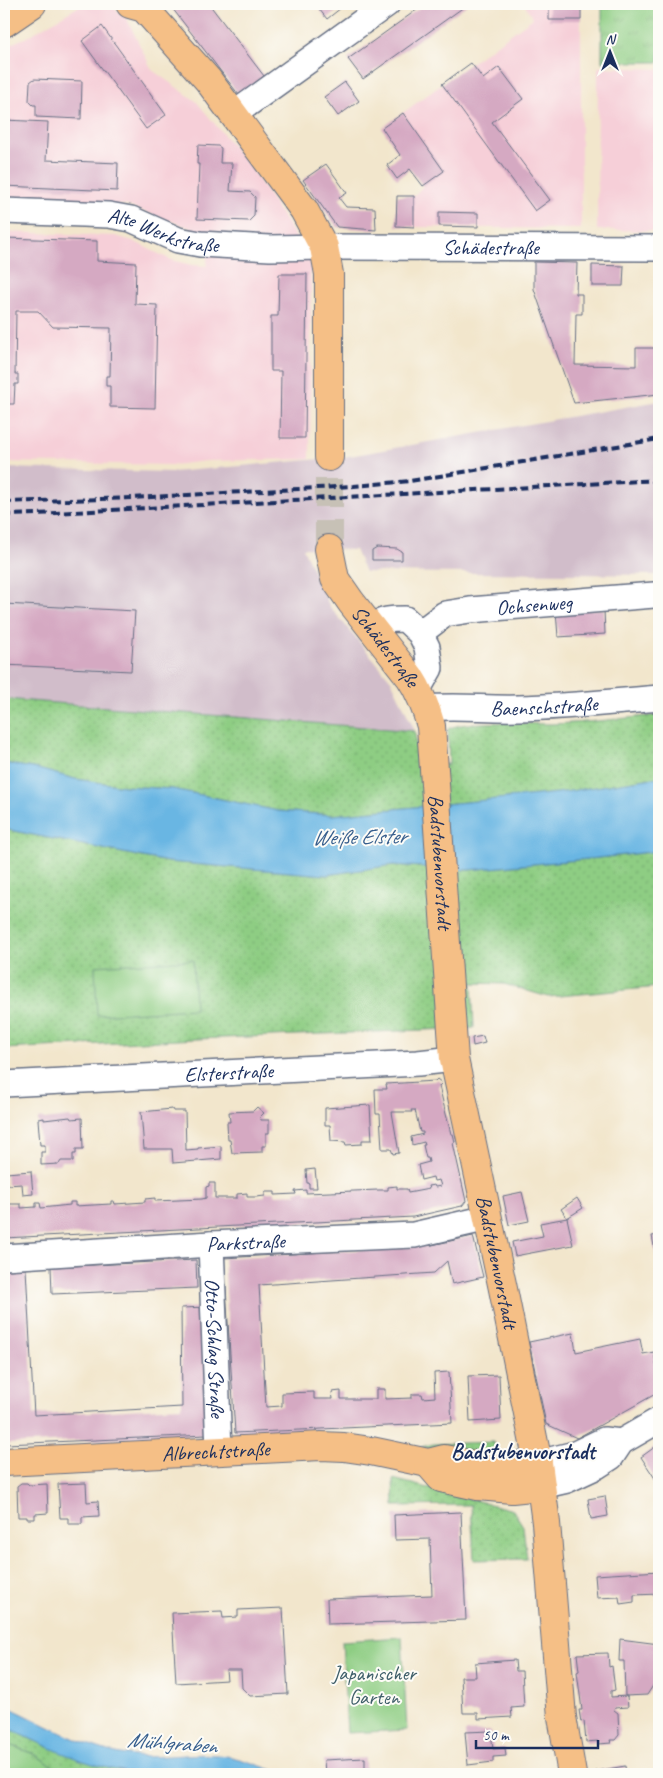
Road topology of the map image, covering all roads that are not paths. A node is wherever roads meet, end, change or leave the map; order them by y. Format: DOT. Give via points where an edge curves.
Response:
graph roads {
  1 [pos="32,4"];
  2 [pos="387,4"];
  3 [pos="140,5"];
  4 [pos="4,23"];
  5 [pos="234,114"];
  6 [pos="4,211"];
  7 [pos="324,247"];
  8 [pos="659,248"];
  9 [pos="329,457"];
  10 [pos="328,549"];
  11 [pos="654,595"];
  12 [pos="371,626"];
  13 [pos="420,633"];
  14 [pos="422,698"];
  15 [pos="659,698"];
  16 [pos="433,749"];
  17 [pos="454,1059"];
  18 [pos="4,1084"];
  19 [pos="488,1218"];
  20 [pos="211,1244"];
  21 [pos="4,1257"];
  22 [pos="659,1420"];
  23 [pos="219,1450"];
  24 [pos="4,1462"];
  25 [pos="539,1474"];
  26 [pos="572,1774"];
  1 -- 4 [label="main road"];
  2 -- 5 [label="street"];
  3 -- 5 [label="main road" via="203,74"];
  5 -- 7 [label="main road" via="304,210"];
  6 -- 7 [label="street, Alte Werkstraße" via="109,215 131,220 178,240 200,244"];
  7 -- 8 [label="street, Schädestraße"];
  7 -- 9 [label="main road" via="329,274"];
  10 -- 12 [label="main road, Schädestraße" via="335,579"];
  11 -- 13 [label="street, Ochsenweg" via="445,614"];
  12 -- 13 [label="street" via="387,619 405,620"];
  12 -- 14 [label="main road, Schädestraße"];
  13 -- 14 [label="street" via="427,647 430,668"];
  14 -- 15 [label="street, Baenschstraße" via="549,707"];
  14 -- 16 [label="main road, Schädestraße"];
  16 -- 17 [label="main road, Badstubenvorstadt"];
  17 -- 18 [label="street, Elsterstraße"];
  17 -- 19 [label="main road, Badstubenvorstadt"];
  19 -- 20 [label="street, Parkstraße" via="414,1235"];
  19 -- 25 [label="main road, Badstubenvorstadt"];
  20 -- 21 [label="street, Parkstraße"];
  20 -- 23 [label="street, Otto-Schlag Straße"];
  22 -- 25 [label="street" via="621,1442 604,1440"];
  23 -- 24 [label="main road, Albrechtstraße"];
  23 -- 25 [label="main road, Albrechtstraße" via="344,1447 428,1463 444,1459 510,1466"];
  25 -- 26 [label="main road, Badstubenvorstadt" via="562,1717"];
}
